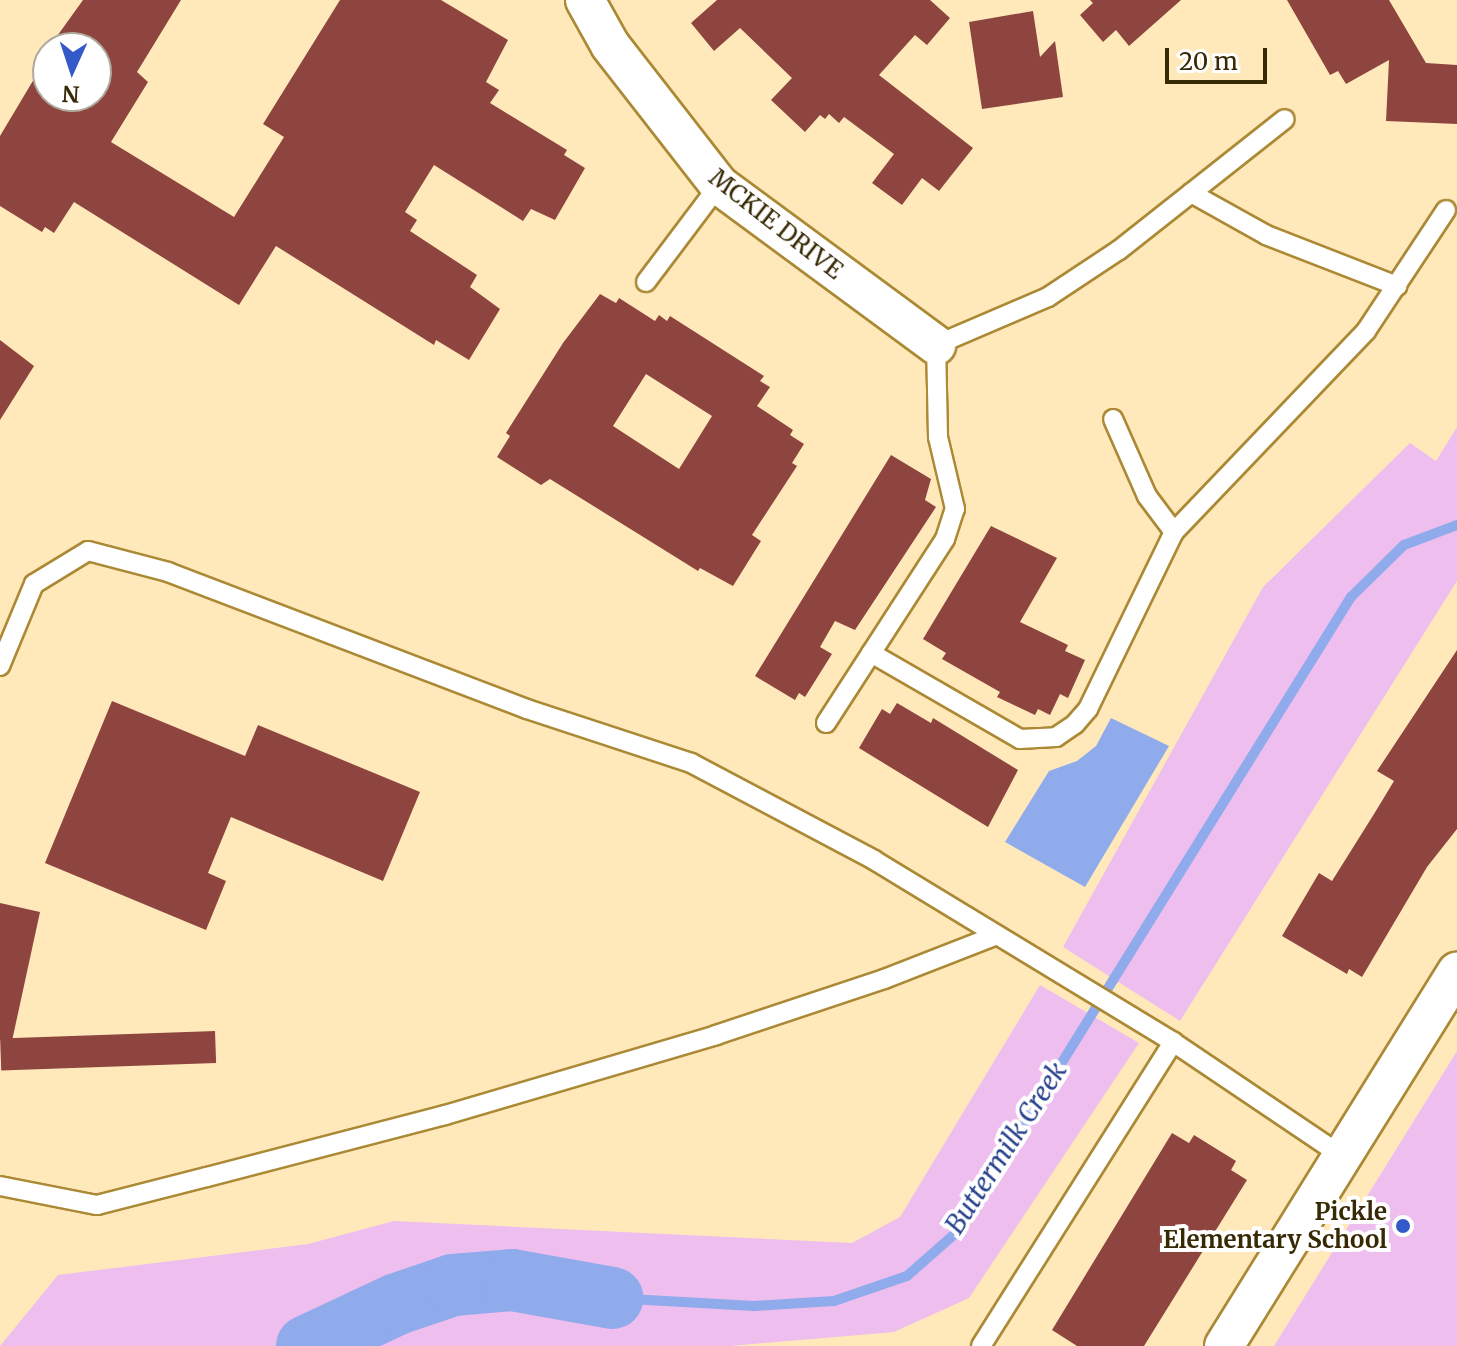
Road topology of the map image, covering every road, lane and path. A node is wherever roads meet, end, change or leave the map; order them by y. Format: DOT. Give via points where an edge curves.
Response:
graph roads {
  1 [pos="585,0"];
  2 [pos="1285,119"];
  3 [pos="719,185"];
  4 [pos="1191,193"];
  5 [pos="1446,210"];
  6 [pos="646,282"];
  7 [pos="1397,286"];
  8 [pos="936,345"];
  9 [pos="1113,419"];
  10 [pos="1174,532"];
  11 [pos="871,653"];
  12 [pos="0,666"];
  13 [pos="826,723"];
  14 [pos="997,935"];
  15 [pos="1457,972"];
  16 [pos="1173,1042"];
  17 [pos="1342,1156"];
  18 [pos="0,1186"];
  19 [pos="981,1346"];
  20 [pos="1224,1346"];
  1 -- 3 [label="street, MCKIE DRIVE" via="634,78"];
  2 -- 4 [label="lane"];
  3 -- 6 [label="lane"];
  3 -- 8 [label="street, MCKIE DRIVE"];
  4 -- 7 [label="lane" via="1266,235"];
  4 -- 8 [label="lane" via="1048,297"];
  5 -- 7 [label="lane"];
  7 -- 10 [label="lane" via="1366,331"];
  8 -- 11 [label="lane" via="936,412 955,509 945,539"];
  9 -- 10 [label="lane" via="1147,496"];
  10 -- 11 [label="lane" via="1088,709 1056,737 1020,739"];
  11 -- 13 [label="lane"];
  12 -- 14 [label="lane" via="34,584 88,551 154,568 527,709 691,763 874,860"];
  14 -- 16 [label="lane"];
  14 -- 18 [label="lane" via="716,1035 445,1115 97,1205"];
  15 -- 17 [label="street"];
  16 -- 17 [label="lane"];
  16 -- 19 [label="lane"];
  17 -- 20 [label="street"];
}
